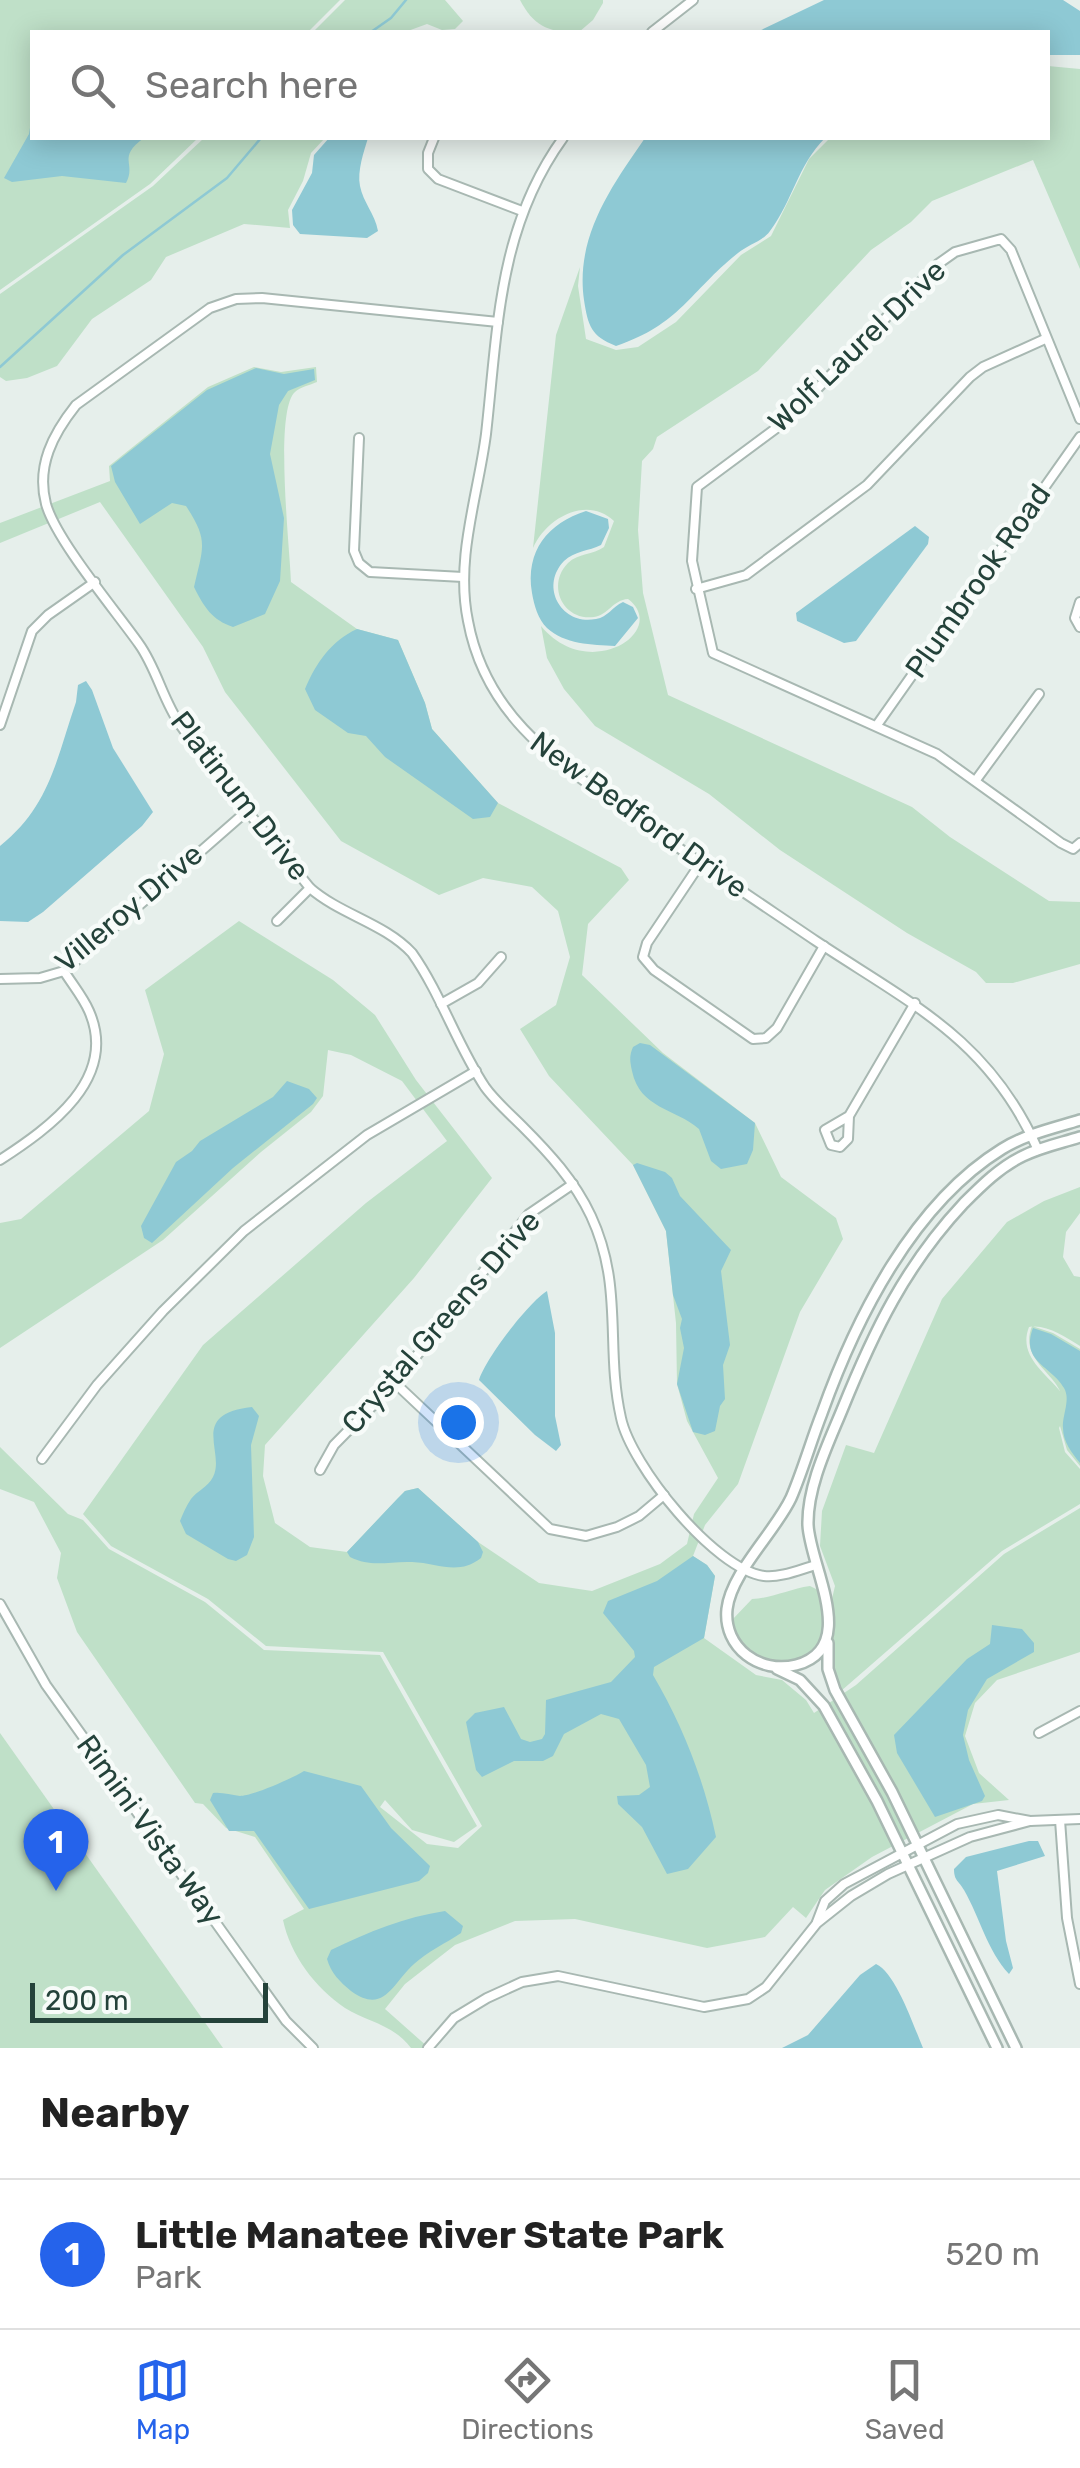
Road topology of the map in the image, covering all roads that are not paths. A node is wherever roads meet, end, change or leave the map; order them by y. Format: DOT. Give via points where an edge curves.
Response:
graph roads {
  1 [pos="690,1"];
  2 [pos="654,30"];
  3 [pos="433,140"];
  4 [pos="561,140"];
  5 [pos="522,211"];
  6 [pos="498,322"];
  7 [pos="1045,340"];
  8 [pos="1080,419"];
  9 [pos="1080,437"];
  10 [pos="359,438"];
  11 [pos="463,578"];
  12 [pos="96,582"];
  13 [pos="696,588"];
  14 [pos="1080,602"];
  15 [pos="1080,628"];
  16 [pos="1038,694"];
  17 [pos="876,724"];
  18 [pos="0,725"];
  19 [pos="976,780"];
  20 [pos="248,810"];
  21 [pos="1080,844"];
  22 [pos="700,864"];
  23 [pos="310,888"];
  24 [pos="277,920"];
  25 [pos="824,946"];
  26 [pos="501,957"];
  27 [pos="64,970"];
  28 [pos="0,979"];
  29 [pos="915,1003"];
  30 [pos="441,1004"];
  31 [pos="476,1071"];
  32 [pos="849,1116"];
  33 [pos="1080,1120"];
  34 [pos="1031,1135"];
  35 [pos="1080,1138"];
  36 [pos="1038,1150"];
  37 [pos="0,1160"];
  38 [pos="573,1184"];
  39 [pos="394,1383"];
  40 [pos="815,1432"];
  41 [pos="831,1438"];
  42 [pos="42,1459"];
  43 [pos="320,1470"];
  44 [pos="664,1494"];
  45 [pos="816,1565"];
  46 [pos="746,1569"];
  47 [pos="0,1604"];
  48 [pos="830,1630"];
  49 [pos="770,1668"];
  50 [pos="1080,1711"];
  51 [pos="1039,1733"];
  52 [pos="1080,1818"];
  53 [pos="972,1820"];
  54 [pos="1060,1820"];
  55 [pos="1030,1821"];
  56 [pos="976,1836"];
  57 [pos="917,1844"];
  58 [pos="902,1852"];
  59 [pos="924,1858"];
  60 [pos="909,1865"];
  61 [pos="947,1904"];
  62 [pos="932,1912"];
  63 [pos="817,1923"];
  64 [pos="1080,1984"];
  65 [pos="313,2048"];
  66 [pos="428,2048"];
  67 [pos="997,2048"];
  68 [pos="1016,2048"];
  1 -- 2 [label="street"];
  3 -- 5 [label="street" via="428,169 438,179"];
  4 -- 5 [label="street, New Bedford Drive"];
  5 -- 6 [label="street, New Bedford Drive" via="505,264"];
  6 -- 11 [label="street, New Bedford Drive"];
  6 -- 12 [label="street, Platinum Drive" via="262,298 210,308 76,405 45,456 46,506"];
  7 -- 8 [label="street, Wolf Laurel Drive"];
  7 -- 13 [label="street" via="970,377 867,486 746,575"];
  7 -- 13 [label="street, Wolf Laurel Drive" via="1002,238 938,264 786,420 697,486"];
  9 -- 17 [label="street, Plumbrook Road"];
  10 -- 11 [label="street" via="354,551 360,563 370,572"];
  11 -- 22 [label="street, New Bedford Drive" via="478,659 521,730"];
  12 -- 18 [label="street" via="32,632"];
  12 -- 20 [label="street, Platinum Drive" via="148,658 181,726"];
  13 -- 17 [label="street, Wolf Laurel Drive" via="713,653"];
  14 -- 15 [label="street"];
  16 -- 19 [label="street"];
  17 -- 19 [label="street, Wolf Laurel Drive"];
  19 -- 21 [label="street, Wolf Laurel Drive" via="1061,843 1073,849"];
  20 -- 23 [label="street, Platinum Drive"];
  20 -- 27 [label="street, Villeroy Drive"];
  22 -- 25 [label="street, New Bedford Drive"];
  22 -- 25 [label="street" via="643,957 752,1039 776,1028"];
  23 -- 24 [label="street"];
  23 -- 30 [label="street, Platinum Drive" via="404,945"];
  25 -- 29 [label="street, New Bedford Drive"];
  26 -- 30 [label="street" via="478,983"];
  27 -- 28 [label="street, Villeroy Drive"];
  27 -- 37 [label="street" via="96,1034 89,1081 75,1101"];
  29 -- 32 [label="street"];
  29 -- 34 [label="street, New Bedford Drive" via="991,1071"];
  30 -- 31 [label="street, Platinum Drive"];
  31 -- 38 [label="street, Platinum Drive"];
  31 -- 42 [label="street" via="367,1134 244,1230 162,1311"];
  33 -- 34 [label="street"];
  34 -- 36 [label="street, New Bedford Drive"];
  34 -- 40 [label="street" via="973,1171 901,1253 852,1338"];
  35 -- 36 [label="street"];
  36 -- 41 [label="street" via="984,1183 919,1256 867,1348"];
  38 -- 39 [label="street, Crystal Greens Drive" via="528,1214"];
  38 -- 44 [label="street, Platinum Drive" via="609,1268 624,1430 641,1467"];
  39 -- 43 [label="street, Crystal Greens Drive" via="334,1445"];
  39 -- 44 [label="street" via="550,1529 586,1536 617,1527"];
  40 -- 41 [label="street"];
  40 -- 46 [label="street" via="790,1501"];
  41 -- 45 [label="street" via="809,1505"];
  44 -- 46 [label="street, Platinum Drive" via="702,1539"];
  45 -- 46 [label="street" via="770,1576"];
  45 -- 48 [label="street"];
  46 -- 49 [label="street" via="729,1600 728,1627 746,1655"];
  47 -- 65 [label="street, Rimini Vista Way" via="46,1684 286,2021"];
  48 -- 49 [label="street" via="808,1660"];
  48 -- 57 [label="street" via="827,1662 836,1690"];
  49 -- 58 [label="street" via="794,1676 820,1699"];
  50 -- 51 [label="street"];
  52 -- 54 [label="street"];
  53 -- 55 [label="street" via="998,1815"];
  53 -- 56 [label="street"];
  53 -- 57 [label="street"];
  54 -- 55 [label="street"];
  54 -- 64 [label="street" via="1066,1918"];
  55 -- 56 [label="street"];
  56 -- 59 [label="street"];
  57 -- 58 [label="street"];
  57 -- 59 [label="street"];
  58 -- 60 [label="street"];
  58 -- 63 [label="street" via="844,1884 825,1902"];
  59 -- 60 [label="street"];
  59 -- 61 [label="street"];
  60 -- 62 [label="street"];
  60 -- 63 [label="street"];
  61 -- 62 [label="street"];
  61 -- 68 [label="street"];
  62 -- 67 [label="street"];
  63 -- 66 [label="street" via="766,1987 748,1999 704,2007 558,1976 487,1998 454,2018"];
}
